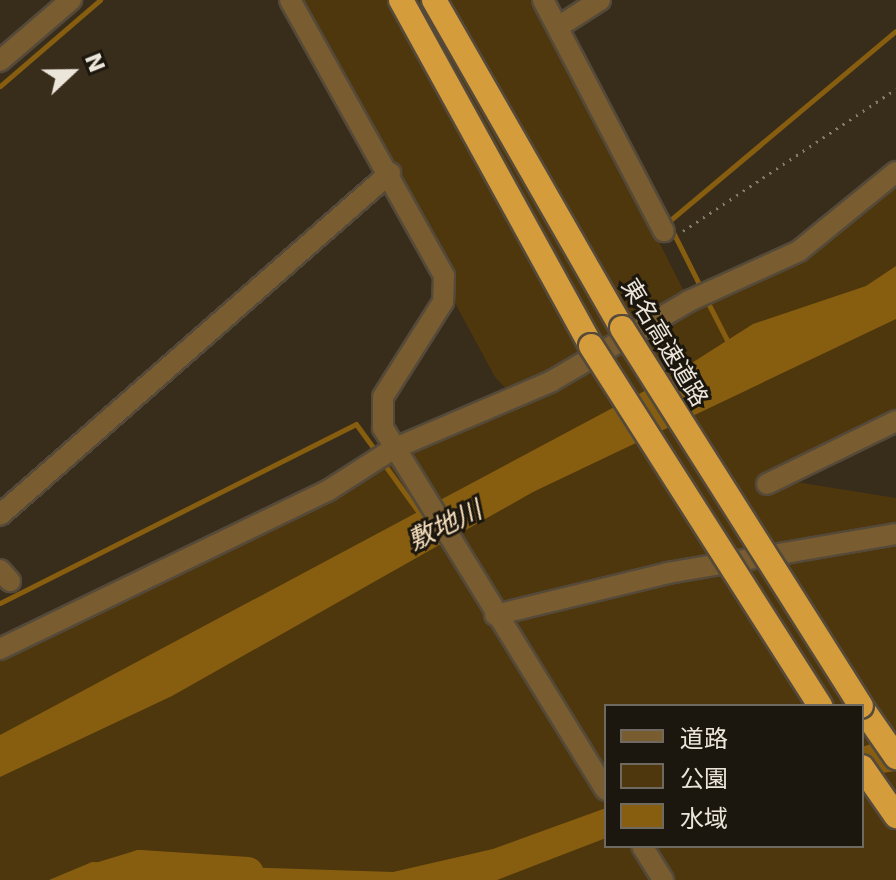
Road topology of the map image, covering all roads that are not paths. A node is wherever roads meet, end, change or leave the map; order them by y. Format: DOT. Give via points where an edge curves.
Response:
graph roads {
  1 [pos="71,0"];
  2 [pos="290,0"];
  3 [pos="401,0"];
  4 [pos="434,0"];
  5 [pos="543,0"];
  6 [pos="600,0"];
  7 [pos="558,27"];
  8 [pos="0,61"];
  9 [pos="896,172"];
  10 [pos="390,173"];
  11 [pos="664,231"];
  12 [pos="896,421"];
  13 [pos="393,449"];
  14 [pos="767,484"];
  15 [pos="0,515"];
  16 [pos="896,534"];
  17 [pos="495,615"];
  18 [pos="0,649"];
  19 [pos="819,704"];
  20 [pos="860,704"];
  21 [pos="864,710"];
  22 [pos="896,757"];
  23 [pos="864,770"];
  24 [pos="604,787"];
  25 [pos="896,816"];
  26 [pos="643,848"];
  27 [pos="659,872"];
  1 -- 8 [label="street"];
  2 -- 10 [label="street"];
  3 -- 19 [label="highway, bridge" via="591,346"];
  4 -- 20 [label="highway, 東名高速道路, bridge" via="622,328"];
  5 -- 7 [label="street"];
  6 -- 7 [label="street"];
  7 -- 11 [label="street"];
  9 -- 13 [label="street" via="799,251 689,301 550,382"];
  10 -- 13 [label="street" via="444,276 443,302 383,397 383,428"];
  10 -- 15 [label="street"];
  12 -- 14 [label="street"];
  13 -- 17 [label="street"];
  13 -- 18 [label="street" via="329,490"];
  16 -- 17 [label="street" via="668,573"];
  17 -- 24 [label="street"];
  21 -- 22 [label="highway, 東名高速道路"];
  23 -- 25 [label="highway"];
  26 -- 27 [label="street"];
}
